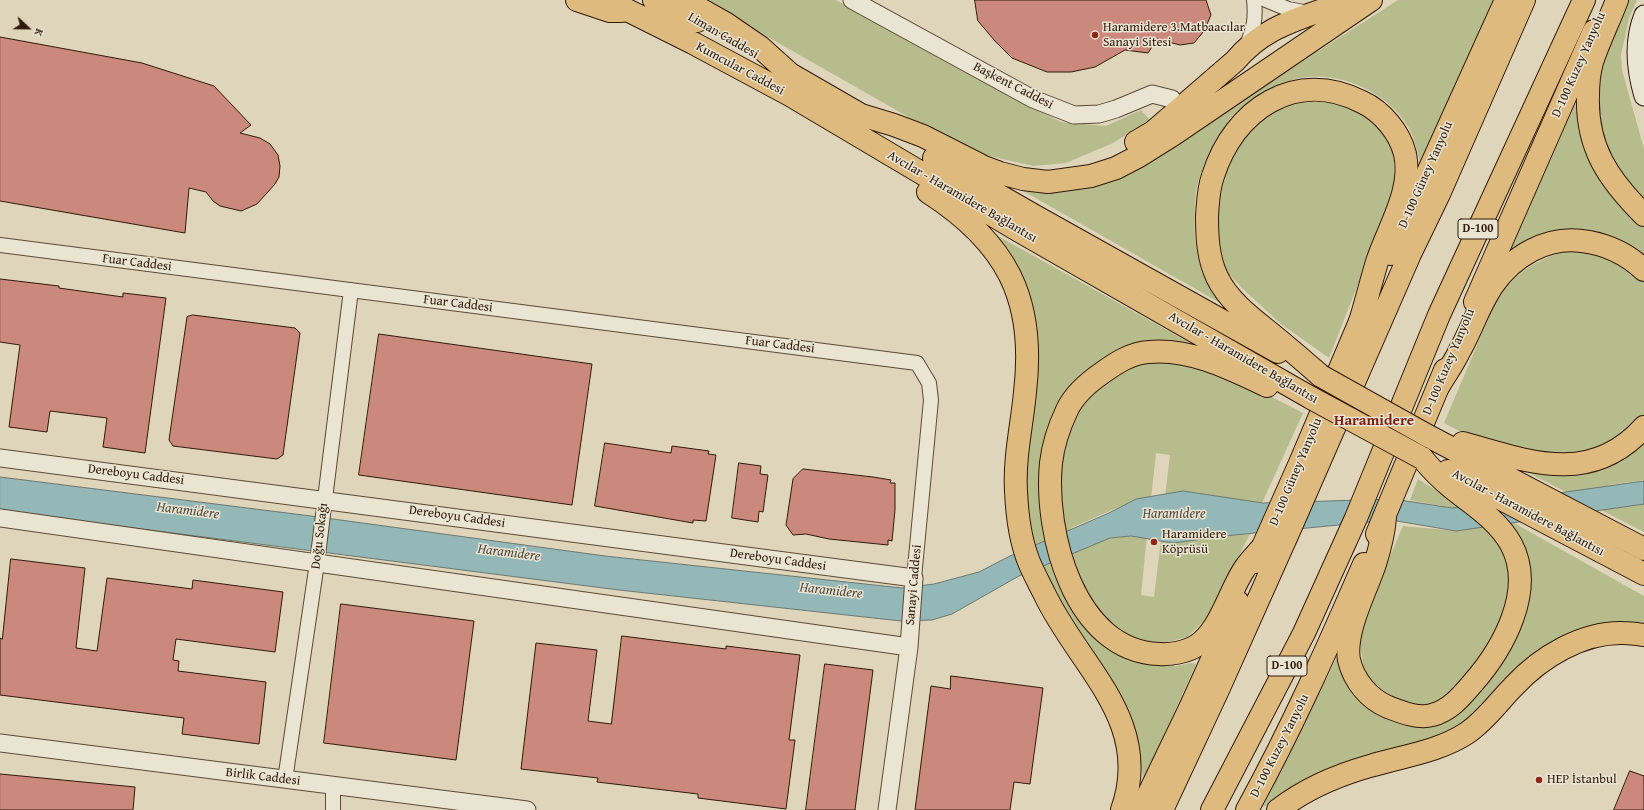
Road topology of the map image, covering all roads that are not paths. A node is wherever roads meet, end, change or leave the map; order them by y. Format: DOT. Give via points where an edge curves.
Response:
graph roads {
  1 [pos="577,0"];
  2 [pos="607,0"];
  3 [pos="654,0"];
  4 [pos="684,0"];
  5 [pos="852,0"];
  6 [pos="1254,0"];
  7 [pos="1266,0"];
  8 [pos="1348,0"];
  9 [pos="1371,0"];
  10 [pos="1506,0"];
  11 [pos="1524,0"];
  12 [pos="1584,0"];
  13 [pos="1608,0"];
  14 [pos="1617,0"];
  15 [pos="630,11"];
  16 [pos="1309,14"];
  17 [pos="1644,15"];
  18 [pos="1243,51"];
  19 [pos="790,74"];
  20 [pos="1644,96"];
  21 [pos="1179,108"];
  22 [pos="855,123"];
  23 [pos="1048,182"];
  24 [pos="1644,215"];
  25 [pos="0,245"];
  26 [pos="1644,270"];
  27 [pos="351,290"];
  28 [pos="1360,322"];
  29 [pos="917,363"];
  30 [pos="1321,376"];
  31 [pos="1438,387"];
  32 [pos="1313,399"];
  33 [pos="1644,427"];
  34 [pos="1430,437"];
  35 [pos="0,458"];
  36 [pos="1422,458"];
  37 [pos="325,500"];
  38 [pos="1385,517"];
  39 [pos="0,518"];
  40 [pos="1552,526"];
  41 [pos="1265,544"];
  42 [pos="1644,549"];
  43 [pos="317,563"];
  44 [pos="1644,574"];
  45 [pos="914,578"];
  46 [pos="1644,588"];
  47 [pos="1644,635"];
  48 [pos="909,647"];
  49 [pos="0,743"];
  50 [pos="286,780"];
  51 [pos="333,786"];
  52 [pos="333,810"];
  53 [pos="527,810"];
  54 [pos="887,810"];
  55 [pos="1122,810"];
  56 [pos="1141,810"];
  57 [pos="1162,810"];
  58 [pos="1212,810"];
  59 [pos="1247,810"];
  60 [pos="1278,810"];
  1 -- 15 [label="main road" via="610,11"];
  2 -- 15 [label="main road"];
  3 -- 19 [label="main road, Liman Caddesi" via="692,18"];
  4 -- 19 [label="main road" via="725,23 760,47"];
  5 -- 21 [label="street, Başkent Caddesi" via="1033,98 1074,115 1099,114 1152,94 1172,99"];
  6 -- 18 [label="street" via="1256,21"];
  7 -- 16 [label="street"];
  8 -- 16 [label="main road"];
  9 -- 23 [label="main road" via="1139,156 1116,168 1091,176"];
  10 -- 28 [label="main road, D-100 Güney Yanyolu"];
  11 -- 57 [label="main road" via="1218,690"];
  12 -- 58 [label="main road, D-100" via="1439,315 1356,518 1304,633"];
  13 -- 31 [label="main road, D-100 Kuzey Yanyolu"];
  14 -- 24 [label="main road" via="1592,63 1589,80 1589,121 1596,149 1606,171"];
  15 -- 22 [label="main road, Kumcular Caddesi" via="790,95"];
  16 -- 18 [label="main road" via="1289,21 1264,35"];
  17 -- 20 [label="main road" via="1636,55 1638,76"];
  18 -- 21 [label="main road"];
  19 -- 22 [label="main road"];
  21 -- 23 [label="main road" via="1153,132 1121,152"];
  22 -- 23 [label="main road" via="894,125 1000,173"];
  22 -- 30 [label="main road, Avcılar - Haramidere Bağlantısı" via="1033,215"];
  22 -- 32 [label="main road, Avcılar - Haramidere Bağlantısı" via="1021,232"];
  22 -- 55 [label="main road" via="876,158 943,202 981,234 995,251 1016,290 1025,317 1028,339 1026,390 1016,463 1016,490 1023,544 1053,611 1111,699 1123,726 1130,770 1128,792"];
  25 -- 27 [label="street, Fuar Caddesi"];
  26 -- 31 [label="main road" via="1623,253 1592,242 1560,241 1529,251 1515,261 1493,285"];
  27 -- 29 [label="street, Fuar Caddesi"];
  27 -- 37 [label="street, Doğu Sokağı"];
  28 -- 30 [label="main road" via="1377,263 1401,202 1407,173 1405,153 1396,133 1379,113 1350,95 1317,89 1277,97 1261,106 1238,127 1218,160 1208,200 1209,258 1217,278 1241,308"];
  28 -- 41 [label="main road, D-100 Güney Yanyolu"];
  29 -- 45 [label="street, Sanayi Caddesi" via="929,383 931,400"];
  30 -- 34 [label="main road, Avcılar - Haramidere Bağlantısı, bridge"];
  31 -- 38 [label="main road, D-100 Kuzey Yanyolu"];
  32 -- 36 [label="main road, Avcılar - Haramidere Bağlantısı, bridge"];
  32 -- 41 [label="main road" via="1301,399 1284,394 1230,369 1193,357 1148,352 1126,358 1096,377 1068,408 1060,425 1051,463 1050,484 1060,553 1078,600 1118,642 1148,654 1182,652 1196,646 1216,623 1245,568"];
  33 -- 34 [label="main road" via="1623,447 1606,456 1583,463 1557,465 1497,454 1442,437"];
  34 -- 42 [label="main road, Avcılar - Haramidere Bağlantısı"];
  35 -- 37 [label="street, Dereboyu Caddesi"];
  36 -- 38 [label="main road" via="1453,489 1473,503 1500,529 1516,556 1519,573 1513,617 1493,658 1457,700 1445,710 1432,715 1419,716 1380,703 1361,686 1349,659 1350,635 1382,543"];
  36 -- 40 [label="main road, Avcılar - Haramidere Bağlantısı"];
  37 -- 43 [label="street, Doğu Sokağı"];
  37 -- 45 [label="street, Dereboyu Caddesi"];
  38 -- 59 [label="main road, D-100 Kuzey Yanyolu" via="1313,679"];
  39 -- 43 [label="street"];
  40 -- 44 [label="main road, Avcılar - Haramidere Bağlantısı"];
  40 -- 46 [label="main road"];
  41 -- 56 [label="main road, D-100 Güney Yanyolu"];
  43 -- 48 [label="street"];
  43 -- 50 [label="street, Doğu Sokağı"];
  45 -- 48 [label="street, Sanayi Caddesi"];
  47 -- 60 [label="main road" via="1602,635 1579,642 1531,669 1497,706 1467,733 1424,752 1371,766 1324,783"];
  48 -- 54 [label="street, Sanayi Caddesi"];
  49 -- 50 [label="street, Birlik Caddesi"];
  50 -- 51 [label="street, Birlik Caddesi"];
  51 -- 52 [label="street"];
  51 -- 53 [label="street, Birlik Caddesi"];
}
